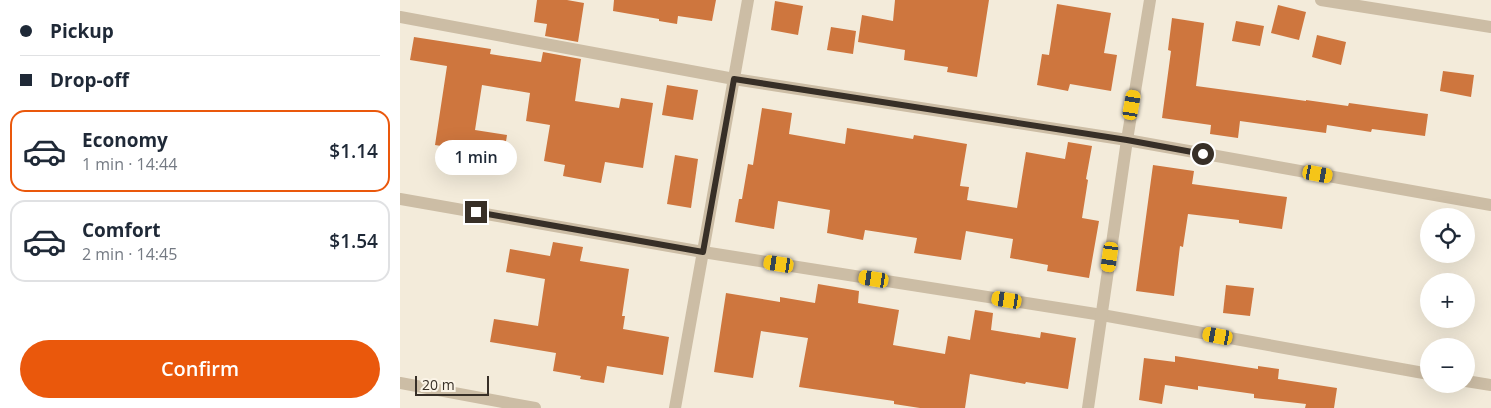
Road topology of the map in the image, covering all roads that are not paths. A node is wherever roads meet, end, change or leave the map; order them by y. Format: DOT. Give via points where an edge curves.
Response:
graph roads {
  1 [pos="748,0"];
  2 [pos="1150,0"];
  3 [pos="1321,0"];
  4 [pos="400,17"];
  5 [pos="1491,27"];
  6 [pos="734,79"];
  7 [pos="1127,140"];
  8 [pos="400,199"];
  9 [pos="1491,205"];
  10 [pos="703,252"];
  11 [pos="1102,315"];
  12 [pos="1420,372"];
  13 [pos="1475,382"];
  14 [pos="400,383"];
  15 [pos="1491,385"];
  16 [pos="535,408"];
  17 [pos="675,408"];
  18 [pos="1088,408"];
  1 -- 6 [label="street"];
  2 -- 7 [label="street"];
  3 -- 5 [label="street"];
  4 -- 6 [label="street"];
  6 -- 7 [label="street"];
  6 -- 10 [label="street"];
  7 -- 9 [label="street"];
  7 -- 11 [label="street"];
  8 -- 10 [label="street"];
  10 -- 11 [label="street"];
  10 -- 17 [label="street"];
  11 -- 12 [label="street"];
  11 -- 18 [label="street"];
  13 -- 15 [label="street"];
  14 -- 16 [label="street"];
}
